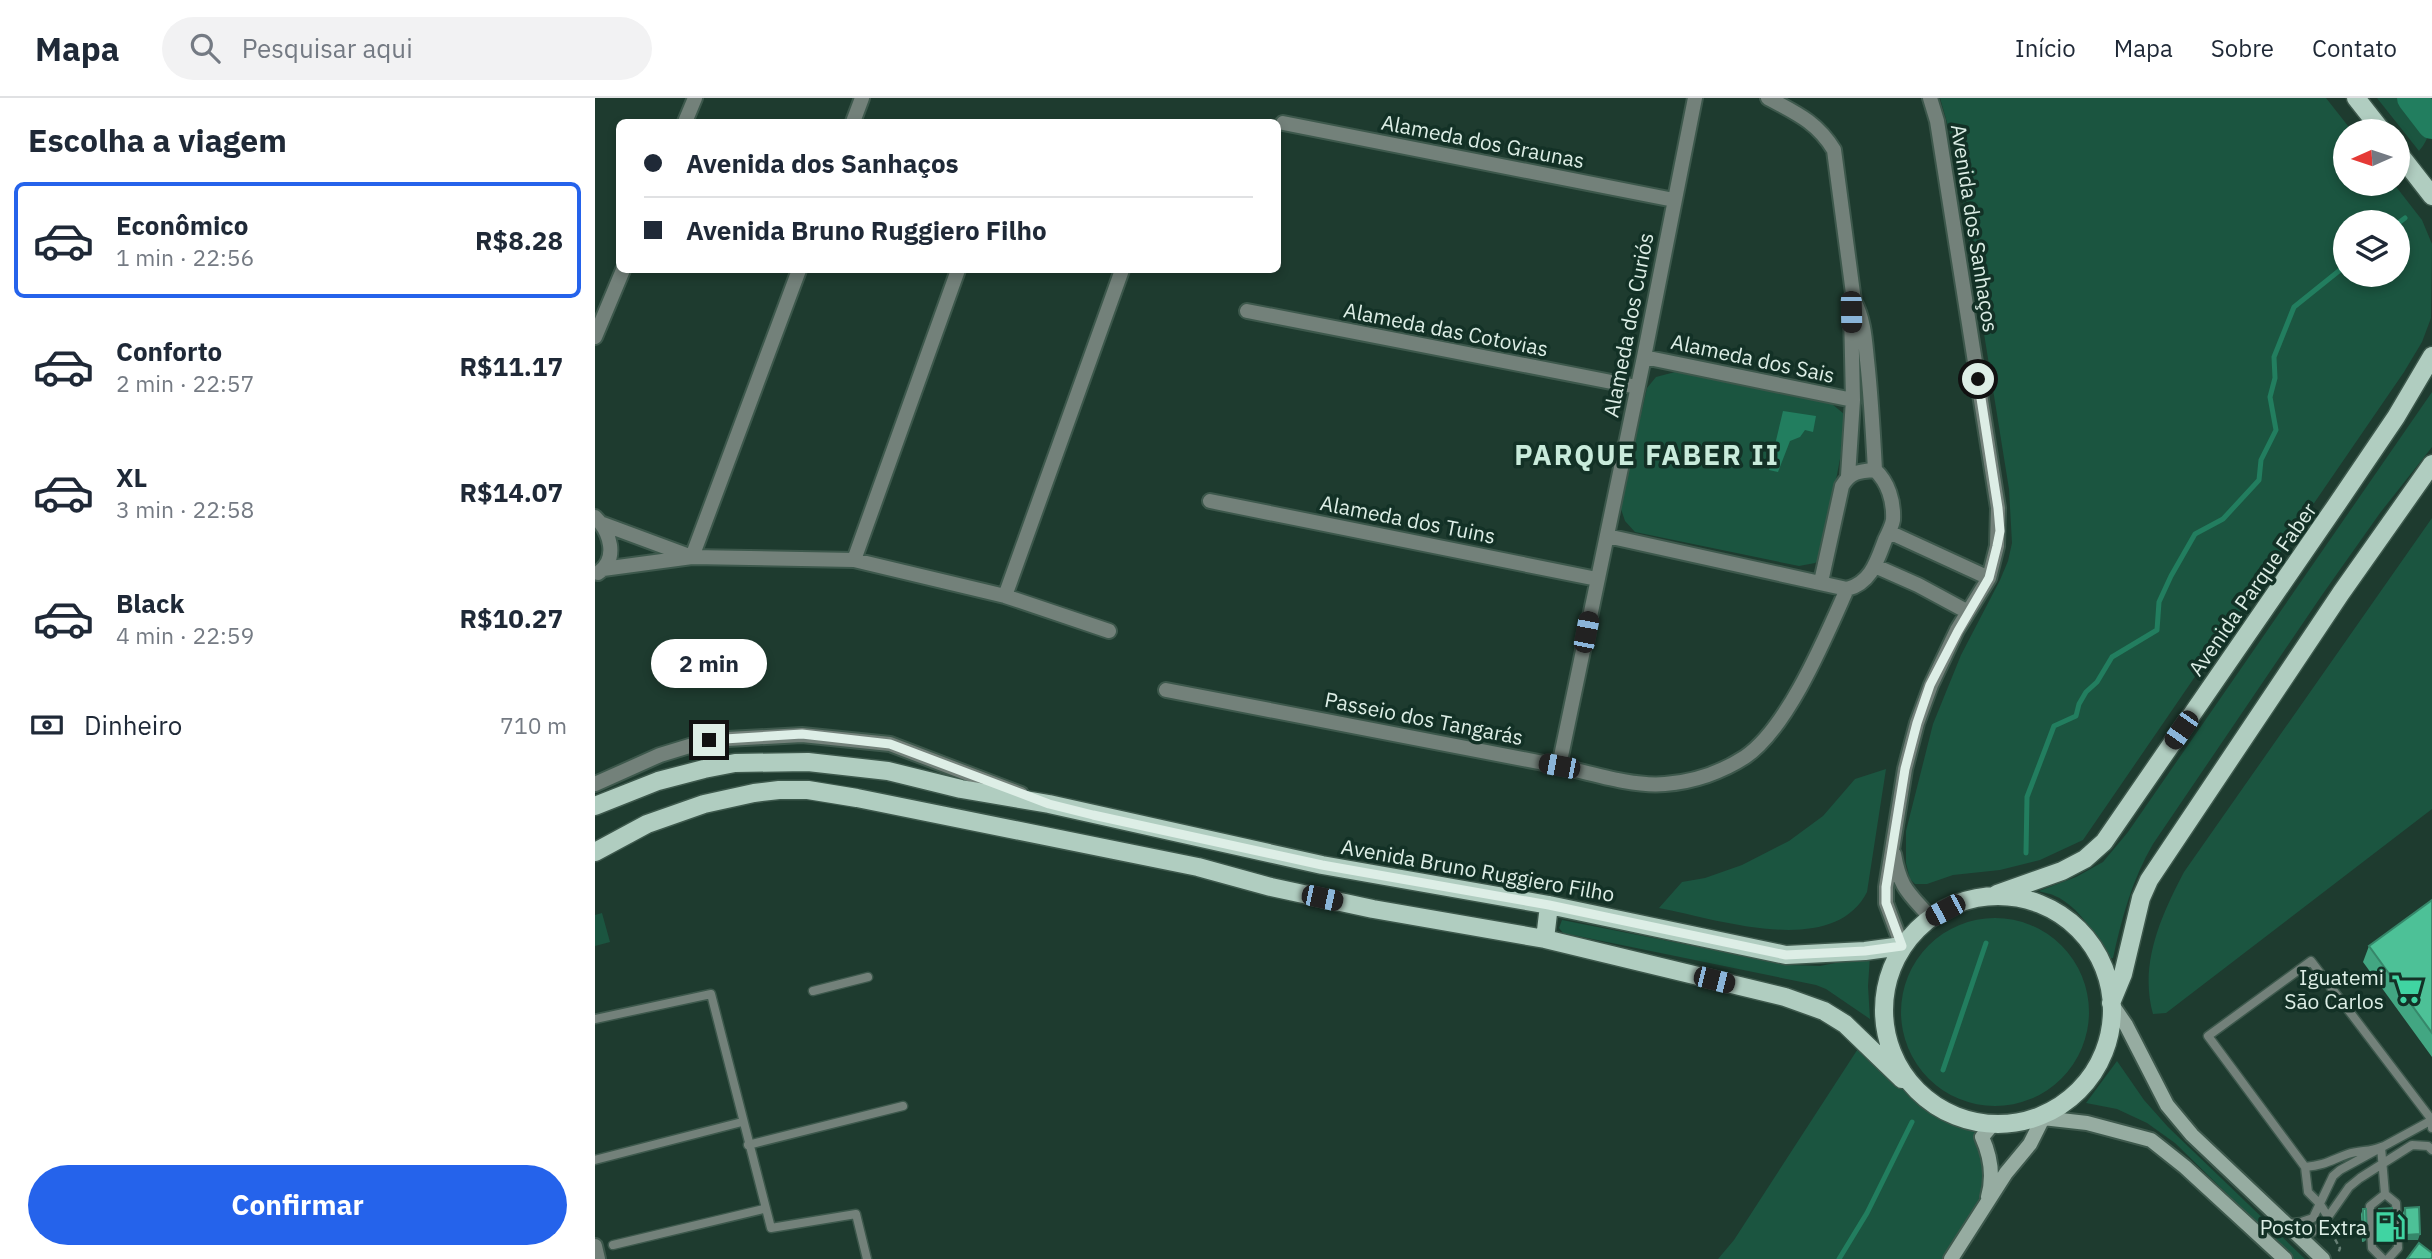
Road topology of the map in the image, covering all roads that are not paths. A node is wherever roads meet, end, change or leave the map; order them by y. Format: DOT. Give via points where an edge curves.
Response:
graph roads {
  1 [pos="695,98"];
  2 [pos="862,98"];
  3 [pos="1695,98"];
  4 [pos="1768,98"];
  5 [pos="1930,98"];
  6 [pos="2356,98"];
  7 [pos="686,119"];
  8 [pos="854,119"];
  9 [pos="2373,119"];
  10 [pos="1283,123"];
  11 [pos="2410,168"];
  12 [pos="2432,196"];
  13 [pos="1674,200"];
  14 [pos="622,273"];
  15 [pos="798,273"];
  16 [pos="957,273"];
  17 [pos="1121,273"];
  18 [pos="1854,301"];
  19 [pos="1247,312"];
  20 [pos="595,337"];
  21 [pos="2432,356"];
  22 [pos="1644,357"];
  23 [pos="1637,387"];
  24 [pos="1853,400"];
  25 [pos="2432,464"];
  26 [pos="1875,470"];
  27 [pos="1848,476"];
  28 [pos="1210,500"];
  29 [pos="599,521"];
  30 [pos="1888,532"];
  31 [pos="1607,536"];
  32 [pos="692,557"];
  33 [pos="854,560"];
  34 [pos="1875,566"];
  35 [pos="599,572"];
  36 [pos="1989,578"];
  37 [pos="1597,579"];
  38 [pos="1821,582"];
  39 [pos="1847,589"];
  40 [pos="1005,596"];
  41 [pos="1968,612"];
  42 [pos="1109,631"];
  43 [pos="1166,690"];
  44 [pos="1559,766"];
  45 [pos="595,784"];
  46 [pos="1049,804"];
  47 [pos="595,806"];
  48 [pos="1892,846"];
  49 [pos="595,852"];
  50 [pos="1990,896"];
  51 [pos="1549,905"];
  52 [pos="1931,918"];
  53 [pos="1545,939"];
  54 [pos="1902,946"];
  55 [pos="868,977"];
  56 [pos="813,991"];
  57 [pos="2111,1003"];
  58 [pos="595,1019"];
  59 [pos="1902,1079"];
  60 [pos="903,1106"];
  61 [pos="2043,1118"];
  62 [pos="2432,1120"];
  63 [pos="742,1122"];
  64 [pos="1993,1124"];
  65 [pos="2432,1128"];
  66 [pos="748,1145"];
  67 [pos="2382,1147"];
  68 [pos="2432,1150"];
  69 [pos="595,1160"];
  70 [pos="2382,1165"];
  71 [pos="2305,1167"];
  72 [pos="2385,1194"];
  73 [pos="2320,1204"];
  74 [pos="1985,1205"];
  75 [pos="764,1209"];
  76 [pos="2328,1217"];
  77 [pos="2286,1223"];
  78 [pos="2302,1239"];
  79 [pos="613,1245"];
  80 [pos="595,1246"];
  81 [pos="2330,1258"];
  82 [pos="599,1259"];
  83 [pos="867,1259"];
  84 [pos="1951,1259"];
  85 [pos="2285,1259"];
  86 [pos="2386,1259"];
  1 -- 7 [label="street"];
  2 -- 8 [label="street"];
  3 -- 13 [label="street, Alameda dos Curiós"];
  4 -- 18 [label="street, Passeio dos Tangarás" via="1815,124 1834,150"];
  5 -- 36 [label="street, Avenida dos Sanhaços" via="1998,508 2000,531"];
  6 -- 9 [label="main road"];
  10 -- 13 [label="street, Alameda dos Graunas"];
  11 -- 12 [label="main road"];
  13 -- 22 [label="street, Alameda dos Curiós"];
  14 -- 20 [label="street"];
  15 -- 32 [label="street"];
  16 -- 33 [label="street"];
  17 -- 40 [label="street"];
  18 -- 24 [label="street, Passeio dos Tangarás"];
  18 -- 26 [label="street, Passeio dos Tangarás" via="1861,314 1866,349"];
  19 -- 23 [label="street, Alameda das Cotovias"];
  21 -- 50 [label="main road, Avenida Parque Faber" via="2396,417 2104,842 2062,871"];
  22 -- 23 [label="street, Alameda dos Curiós"];
  22 -- 24 [label="street, Alameda dos Sais"];
  23 -- 31 [label="street, Alameda dos Curiós"];
  24 -- 27 [label="street, Passeio dos Tangarás"];
  25 -- 57 [label="main road" via="2149,880"];
  26 -- 27 [label="street"];
  26 -- 30 [label="street, Passeio dos Tangarás" via="1889,493 1893,522"];
  27 -- 38 [label="street, Passeio dos Tangarás"];
  28 -- 37 [label="street, Alameda dos Tuins"];
  29 -- 32 [label="street"];
  29 -- 35 [label="street" via="611,542"];
  30 -- 34 [label="street, Passeio dos Tangarás"];
  30 -- 36 [label="street"];
  31 -- 37 [label="street, Alameda dos Curiós"];
  31 -- 38 [label="street"];
  32 -- 33 [label="street"];
  32 -- 35 [label="street"];
  33 -- 40 [label="street"];
  34 -- 39 [label="street, Passeio dos Tangarás" via="1869,578"];
  34 -- 41 [label="street"];
  36 -- 41 [label="street, Avenida dos Sanhaços"];
  37 -- 44 [label="street, Alameda dos Curiós"];
  38 -- 39 [label="street"];
  39 -- 44 [label="street, Passeio dos Tangarás" via="1790,704 1747,756 1710,775 1663,784 1612,779"];
  40 -- 42 [label="street"];
  41 -- 48 [label="street, Avenida dos Sanhaços" via="1930,685 1917,723"];
  43 -- 44 [label="street, Passeio dos Tangarás"];
  45 -- 46 [label="street, Avenida Bruno Ruggiero Filho" via="660,755 709,740 802,734 890,744"];
  46 -- 47 [label="main road, Avenida Bruno Ruggiero Filho" via="888,771 769,761 704,769"];
  46 -- 51 [label="main road, Avenida Bruno Ruggiero Filho" via="1322,865"];
  48 -- 52 [label="street, Avenida dos Sanhaços" via="1901,883"];
  48 -- 54 [label="street, Avenida dos Sanhaços" via="1886,903"];
  49 -- 53 [label="main road" via="647,824 704,804 754,793 808,790 1198,867 1373,909"];
  50 -- 52 [label="main road" via="1959,903"];
  50 -- 57 [label="main road" via="2029,901 2072,925 2101,964"];
  51 -- 53 [label="main road"];
  51 -- 54 [label="main road, Avenida Bruno Ruggiero Filho" via="1786,955"];
  52 -- 54 [label="main road"];
  53 -- 59 [label="main road" via="1824,1011 1845,1024"];
  54 -- 59 [label="main road" via="1886,989 1884,1017"];
  55 -- 56 [label="lane"];
  57 -- 61 [label="main road" via="2108,1034 2096,1066 2075,1093"];
  57 -- 77 [label="street" via="2167,1105 2192,1135"];
  58 -- 63 [label="lane" via="711,994"];
  59 -- 64 [label="main road" via="1942,1109 1963,1119"];
  60 -- 66 [label="lane"];
  61 -- 64 [label="main road"];
  61 -- 74 [label="street" via="2030,1144"];
  61 -- 85 [label="street" via="2087,1123 2151,1140"];
  62 -- 65 [label="lane"];
  62 -- 67 [label="lane"];
  62 -- 71 [label="lane" via="2311,961 2208,1036"];
  63 -- 66 [label="lane"];
  63 -- 69 [label="lane"];
  64 -- 74 [label="street" via="1982,1138 1991,1171"];
  66 -- 75 [label="lane"];
  67 -- 70 [label="lane"];
  67 -- 71 [label="lane"];
  67 -- 73 [label="lane" via="2333,1176"];
  68 -- 70 [label="lane" via="2412,1145"];
  70 -- 72 [label="lane"];
  70 -- 76 [label="lane" via="2349,1187"];
  71 -- 73 [label="lane" via="2308,1192"];
  72 -- 86 [label="lane" via="2396,1203 2398,1248"];
  72 -- 86 [label="lane" via="2370,1206 2372,1248"];
  73 -- 76 [label="lane"];
  73 -- 77 [label="lane" via="2313,1218"];
  74 -- 84 [label="street"];
  75 -- 79 [label="lane"];
  75 -- 83 [label="lane" via="771,1228 856,1213"];
  76 -- 78 [label="lane"];
  77 -- 78 [label="street"];
  78 -- 81 [label="street"];
  80 -- 82 [label="street"];
}
